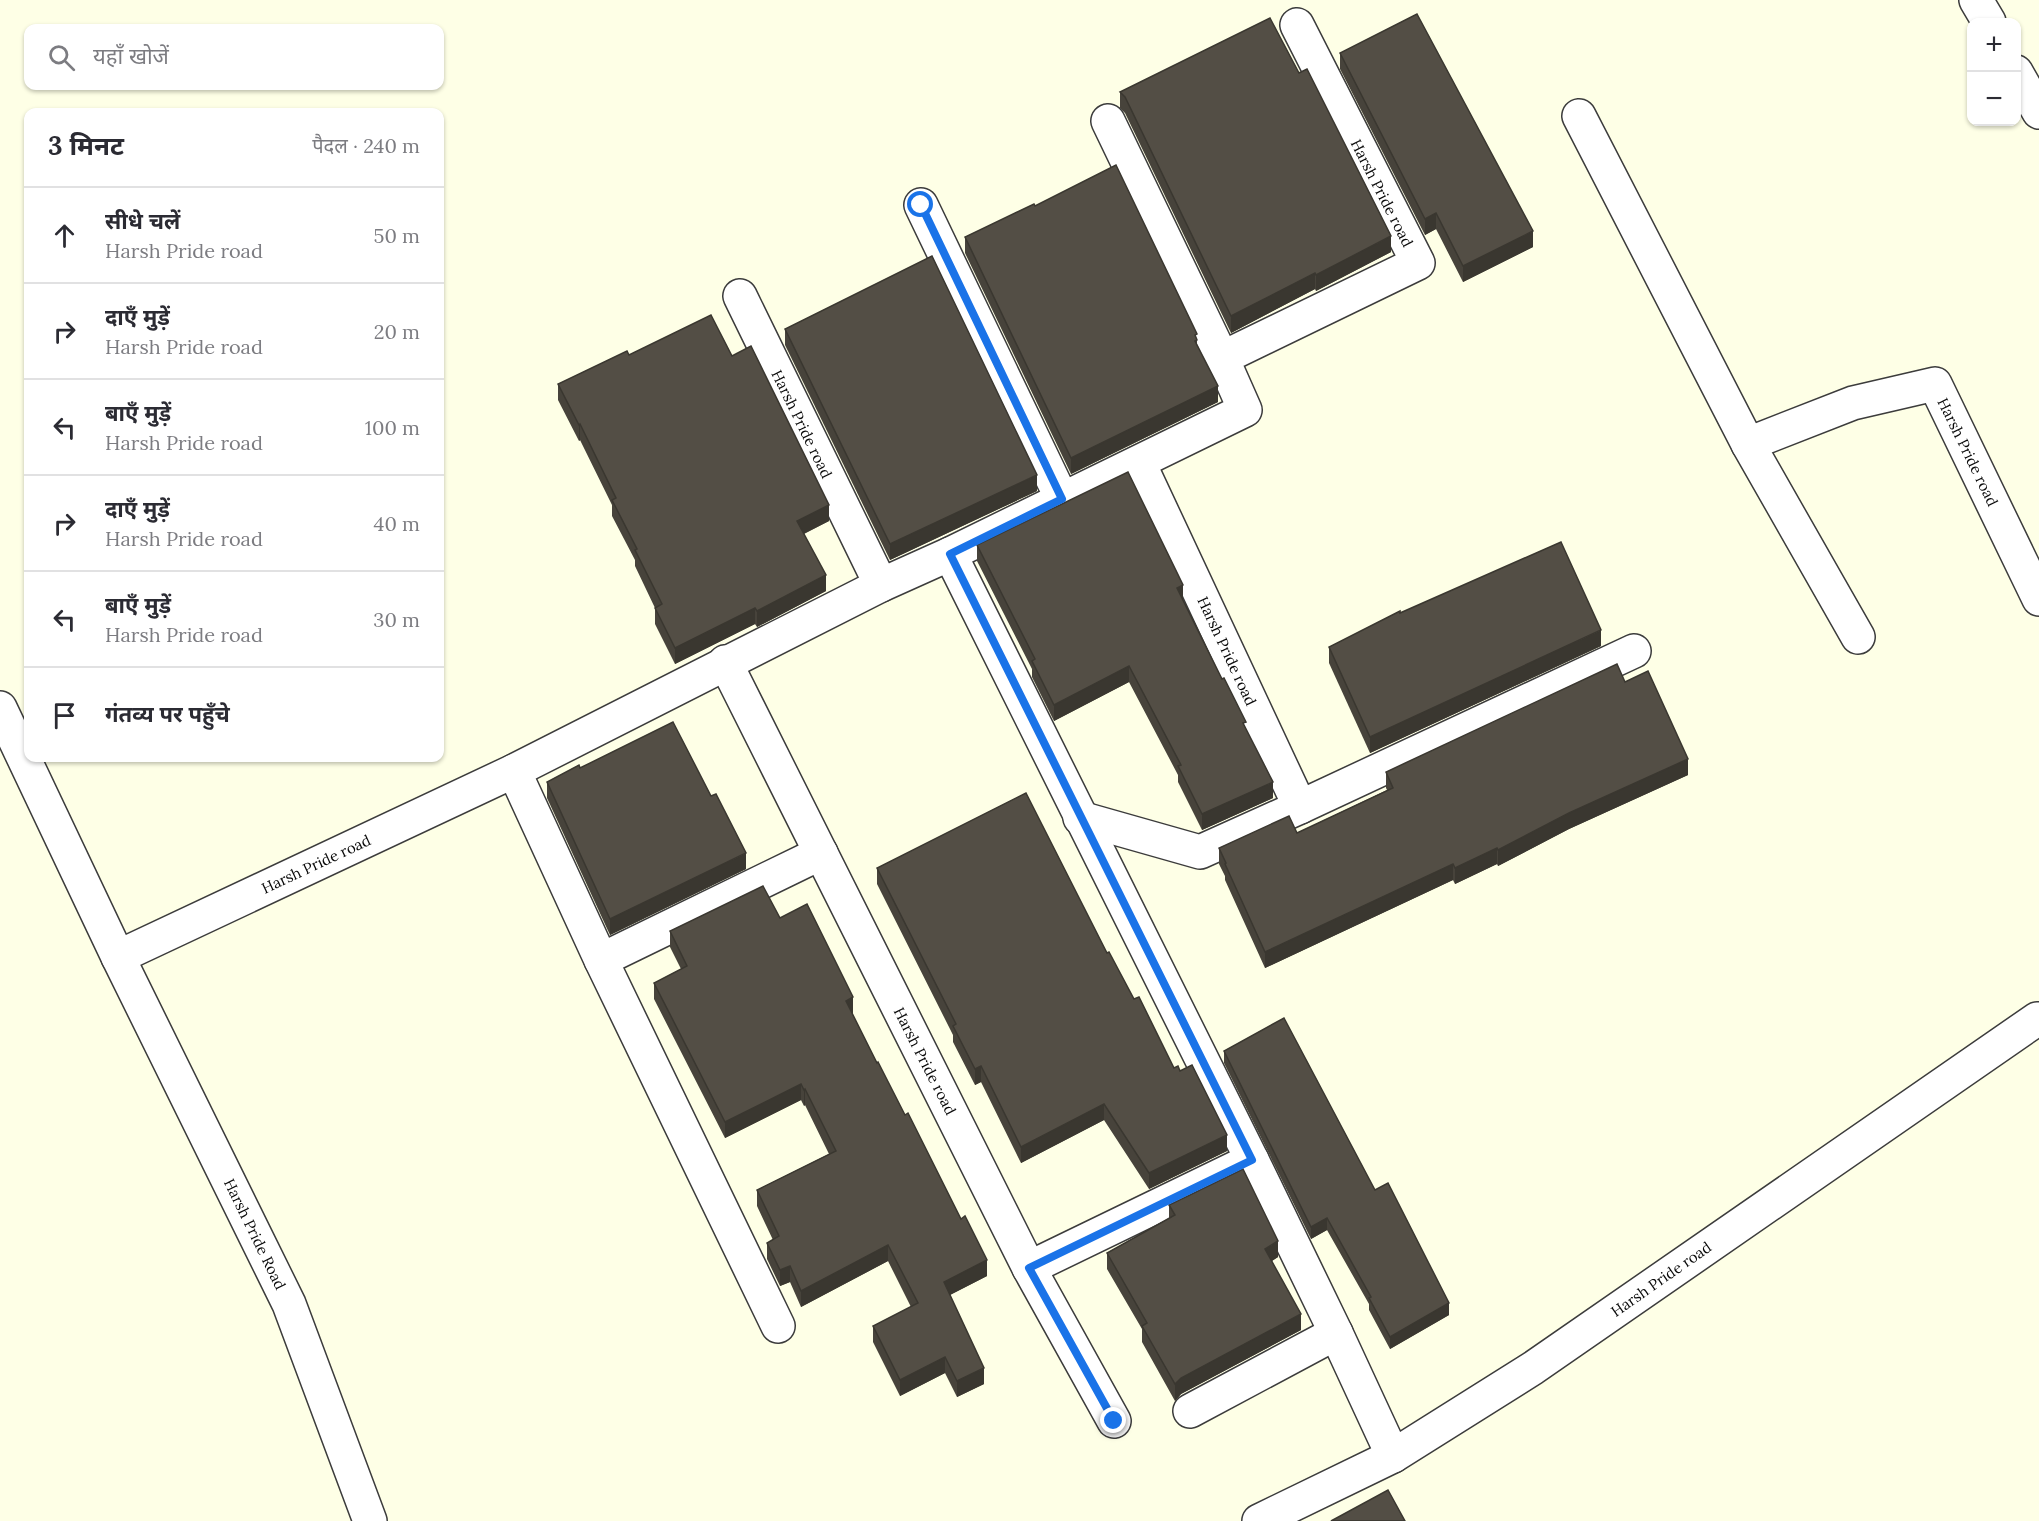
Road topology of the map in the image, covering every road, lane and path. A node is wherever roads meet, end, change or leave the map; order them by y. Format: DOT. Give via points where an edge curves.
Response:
graph roads {
  1 [pos="1976,0"];
  2 [pos="1987,18"];
  3 [pos="1297,25"];
  4 [pos="2021,81"];
  5 [pos="2039,112"];
  6 [pos="1579,116"];
  7 [pos="1108,121"];
  8 [pos="921,205"];
  9 [pos="740,297"];
  10 [pos="1222,358"];
  11 [pos="1748,444"];
  12 [pos="1139,463"];
  13 [pos="1062,499"];
  14 [pos="950,554"];
  15 [pos="881,585"];
  16 [pos="2039,599"];
  17 [pos="1857,637"];
  18 [pos="1634,651"];
  19 [pos="725,662"];
  20 [pos="0,708"];
  21 [pos="24,759"];
  22 [pos="26,762"];
  23 [pos="514,771"];
  24 [pos="1300,807"];
  25 [pos="1080,818"];
  26 [pos="821,853"];
  27 [pos="118,957"];
  28 [pos="601,960"];
  29 [pos="2038,1019"];
  30 [pos="1252,1160"];
  31 [pos="1029,1268"];
  32 [pos="778,1326"];
  33 [pos="1336,1333"];
  34 [pos="1190,1411"];
  35 [pos="1114,1421"];
  36 [pos="1393,1456"];
  37 [pos="370,1521"];
  38 [pos="1259,1521"];
  1 -- 2 [label="street"];
  3 -- 10 [label="street, Harsh Pride road" via="1418,264"];
  4 -- 5 [label="street"];
  6 -- 11 [label="street"];
  7 -- 10 [label="street, Harsh Pride road"];
  8 -- 13 [label="street"];
  9 -- 15 [label="street, Harsh Pride road"];
  10 -- 12 [label="street, Harsh Pride road" via="1245,410"];
  11 -- 16 [label="street, Harsh Pride road" via="1853,403 1935,384"];
  11 -- 17 [label="street"];
  12 -- 13 [label="street, Harsh Pride road"];
  12 -- 24 [label="street, Harsh Pride road"];
  13 -- 14 [label="street, Harsh Pride road"];
  14 -- 15 [label="street, Harsh Pride road"];
  14 -- 25 [label="street"];
  15 -- 19 [label="street, Harsh Pride road"];
  18 -- 24 [label="street"];
  19 -- 23 [label="street, Harsh Pride road"];
  19 -- 26 [label="street, Harsh Pride road"];
  20 -- 21 [label="street, Harsh Pride Road"];
  22 -- 27 [label="street, Harsh Pride Road"];
  23 -- 27 [label="street, Harsh Pride road"];
  23 -- 28 [label="street"];
  24 -- 25 [label="street" via="1200,852"];
  25 -- 30 [label="street"];
  26 -- 28 [label="street"];
  26 -- 31 [label="street, Harsh Pride road"];
  27 -- 37 [label="street, Harsh Pride Road" via="289,1304"];
  28 -- 32 [label="street"];
  29 -- 36 [label="street, Harsh Pride road" via="1533,1368"];
  30 -- 31 [label="street"];
  30 -- 33 [label="street"];
  31 -- 35 [label="street, Harsh Pride road"];
  33 -- 34 [label="street"];
  33 -- 36 [label="street"];
  36 -- 38 [label="street, Harsh Pride road"];
}
